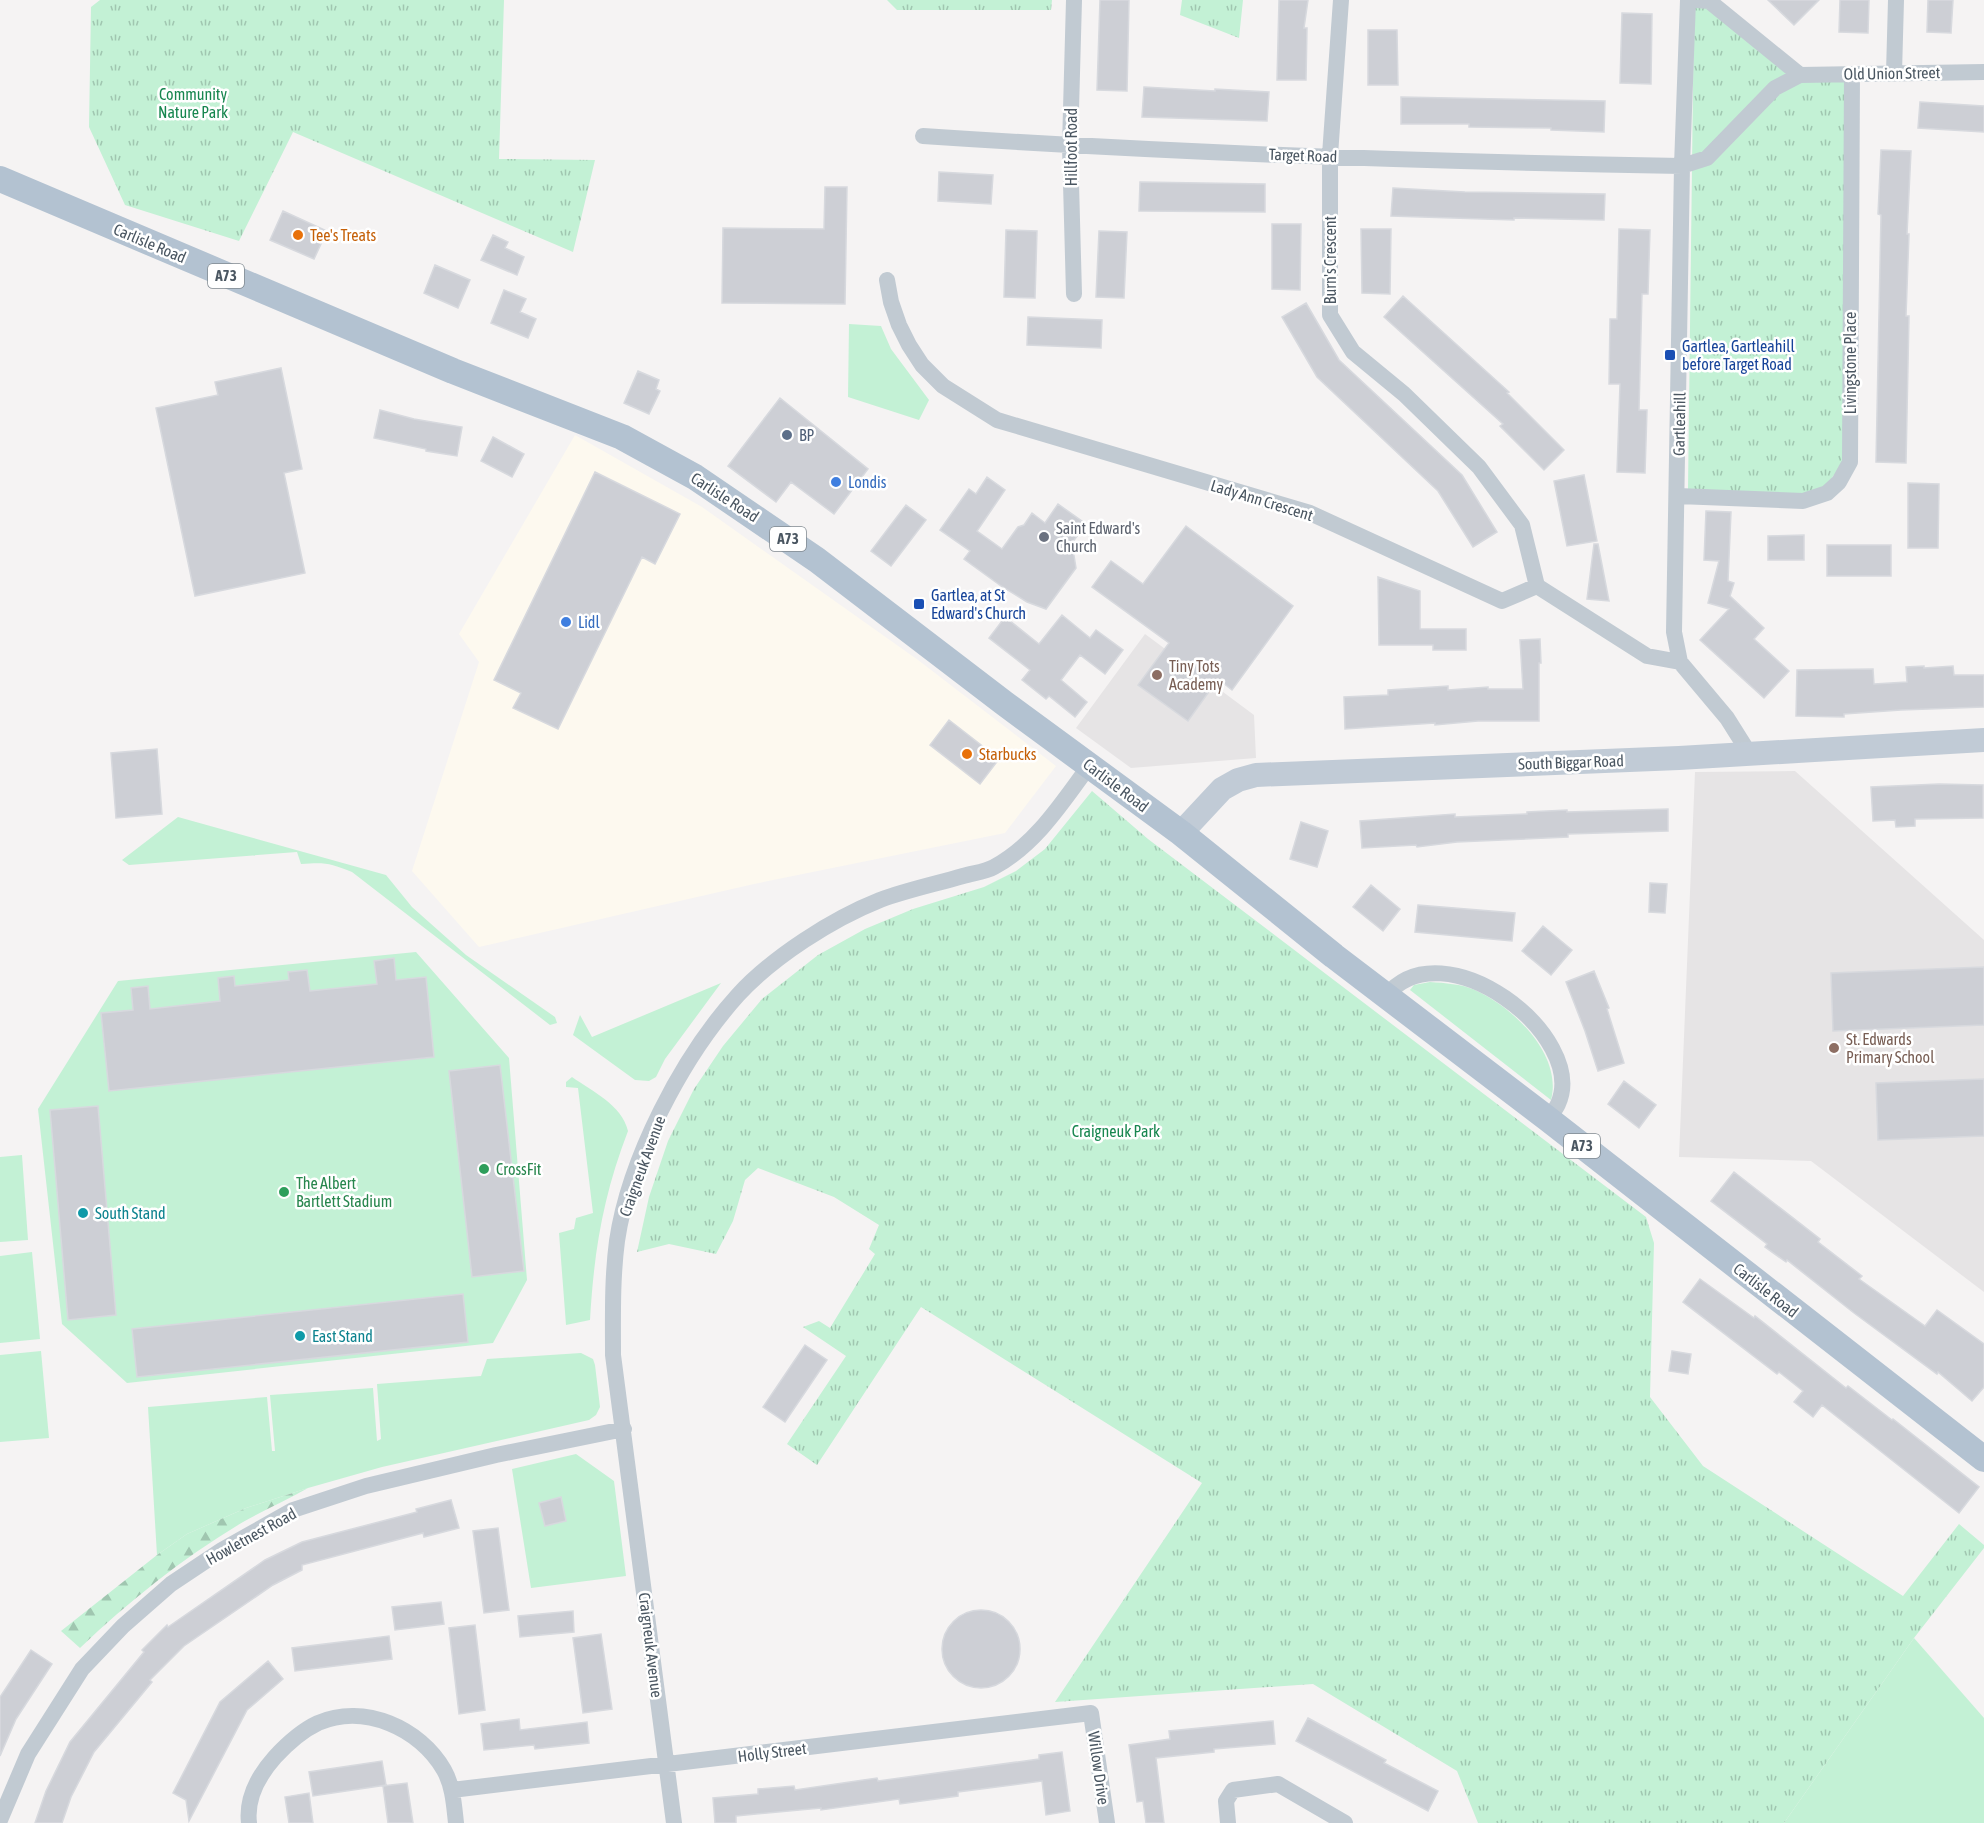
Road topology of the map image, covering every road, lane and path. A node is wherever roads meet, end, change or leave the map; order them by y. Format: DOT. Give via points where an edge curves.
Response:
graph roads {
  1 [pos="1074,0"];
  2 [pos="1341,0"];
  3 [pos="1688,0"];
  4 [pos="1697,0"];
  5 [pos="1896,0"];
  6 [pos="1984,72"];
  7 [pos="1894,73"];
  8 [pos="1852,74"];
  9 [pos="1800,75"];
  10 [pos="923,136"];
  11 [pos="1070,146"];
  12 [pos="1330,155"];
  13 [pos="1682,166"];
  14 [pos="0,180"];
  15 [pos="887,280"];
  16 [pos="1074,294"];
  17 [pos="1678,496"];
  18 [pos="1537,586"];
  19 [pos="1680,662"];
  20 [pos="1984,740"];
  21 [pos="1749,753"];
  22 [pos="1089,766"];
  23 [pos="1181,833"];
  24 [pos="1386,996"];
  25 [pos="1548,1119"];
  26 [pos="624,1429"];
  27 [pos="1984,1459"];
  28 [pos="1092,1713"];
  29 [pos="666,1765"];
  30 [pos="452,1790"];
  31 [pos="0,1820"];
  32 [pos="249,1823"];
  33 [pos="456,1823"];
  34 [pos="674,1823"];
  35 [pos="1107,1823"];
  36 [pos="1228,1823"];
  37 [pos="1345,1823"];
  1 -- 11 [label="street, Hillfoot Road"];
  2 -- 12 [label="street, Burn's Crescent"];
  3 -- 13 [label="street, Gartleahill"];
  4 -- 9 [label="street" via="1709,1"];
  5 -- 7 [label="street"];
  6 -- 7 [label="street, Old Union Street"];
  7 -- 8 [label="street, Old Union Street"];
  8 -- 9 [label="street, Old Union Street"];
  8 -- 17 [label="street, Livingstone Place" via="1850,462 1839,482 1827,493 1803,501"];
  9 -- 13 [label="street, Old Union Street" via="1775,88 1707,158"];
  10 -- 11 [label="street, Target Road"];
  11 -- 12 [label="street, Target Road"];
  11 -- 16 [label="street, Hillfoot Road"];
  12 -- 13 [label="street, Target Road"];
  12 -- 18 [label="street, Burn's Crescent" via="1330,315 1353,352 1404,394 1479,467 1522,525"];
  13 -- 17 [label="street, Gartleahill"];
  14 -- 22 [label="main road, Carlisle Road / A73" via="453,371 622,437 695,477 799,547"];
  15 -- 18 [label="street, Lady Ann Crescent" via="898,325 922,364 944,386 997,420 1310,513 1502,601"];
  17 -- 19 [label="street, Gartleahill" via="1674,632"];
  18 -- 19 [label="street" via="1647,656"];
  19 -- 21 [label="street, Gartleahill" via="1727,718"];
  20 -- 21 [label="street, South Biggar Road"];
  21 -- 23 [label="street, South Biggar Road" via="1257,775 1222,789"];
  22 -- 23 [label="main road, Carlisle Road / A73"];
  22 -- 26 [label="street, Craigneuk Avenue" via="1033,839 993,868 881,900 828,926 782,956 738,995 703,1041 659,1114 626,1202 617,1241 612,1294 613,1355"];
  23 -- 24 [label="main road, Carlisle Road / A73"];
  24 -- 25 [label="main road, Carlisle Road / A73"];
  24 -- 25 [label="street" via="1405,978 1439,973 1481,984 1509,999 1530,1018 1558,1065 1562,1078 1559,1103"];
  25 -- 27 [label="main road, Carlisle Road / A73"];
  26 -- 29 [label="street, Craigneuk Avenue"];
  26 -- 31 [label="street, Howletnest Road" via="366,1486 293,1510 222,1550 171,1584 82,1669 28,1754"];
  28 -- 29 [label="street, Holly Street"];
  28 -- 35 [label="street, Willow Drive"];
  29 -- 30 [label="street, Holly Street"];
  29 -- 34 [label="street, Craigneuk Avenue"];
  30 -- 32 [label="street" via="433,1754 407,1732 373,1718 337,1718 300,1733 270,1762 252,1793"];
  30 -- 33 [label="street"];
  36 -- 37 [label="street" via="1226,1801 1233,1790 1278,1784"];
}
